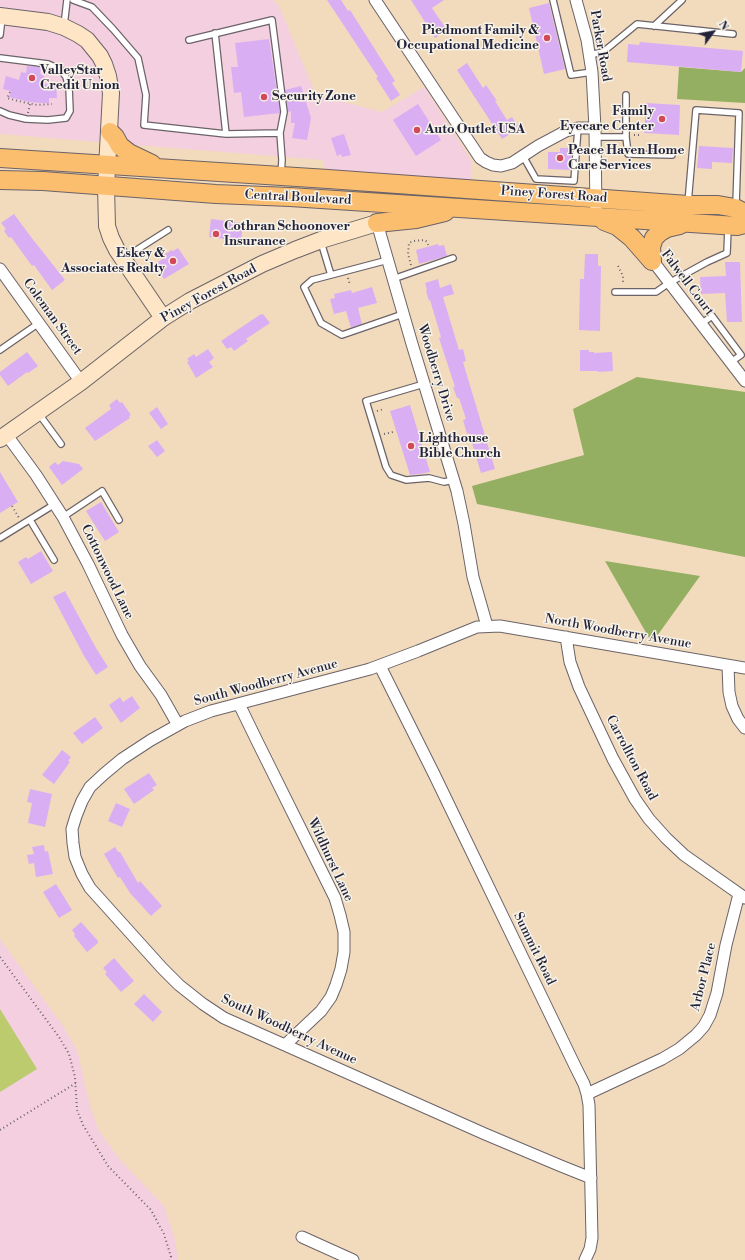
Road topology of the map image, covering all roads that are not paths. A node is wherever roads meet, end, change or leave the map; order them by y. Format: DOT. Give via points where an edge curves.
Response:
graph roads {
  1 [pos="68,0"];
  2 [pos="73,0"];
  3 [pos="375,0"];
  4 [pos="553,0"];
  5 [pos="576,0"];
  6 [pos="682,0"];
  7 [pos="1,16"];
  8 [pos="654,26"];
  9 [pos="64,27"];
  10 [pos="215,34"];
  11 [pos="733,34"];
  12 [pos="0,35"];
  13 [pos="189,40"];
  14 [pos="589,55"];
  15 [pos="0,58"];
  16 [pos="592,72"];
  17 [pos="626,95"];
  18 [pos="0,111"];
  19 [pos="578,128"];
  20 [pos="110,132"];
  21 [pos="280,132"];
  22 [pos="595,132"];
  23 [pos="226,134"];
  24 [pos="626,137"];
  25 [pos="672,155"];
  26 [pos="523,156"];
  27 [pos="0,158"];
  28 [pos="107,165"];
  29 [pos="164,169"];
  30 [pos="281,176"];
  31 [pos="0,180"];
  32 [pos="362,182"];
  33 [pos="106,187"];
  34 [pos="603,198"];
  35 [pos="688,205"];
  36 [pos="462,208"];
  37 [pos="733,209"];
  38 [pos="596,217"];
  39 [pos="377,223"];
  40 [pos="686,223"];
  41 [pos="632,224"];
  42 [pos="737,225"];
  43 [pos="168,230"];
  44 [pos="321,240"];
  45 [pos="453,258"];
  46 [pos="123,259"];
  47 [pos="388,260"];
  48 [pos="652,261"];
  49 [pos="0,269"];
  50 [pos="331,275"];
  51 [pos="393,279"];
  52 [pos="669,283"];
  53 [pos="614,292"];
  54 [pos="403,314"];
  55 [pos="163,318"];
  56 [pos="39,323"];
  57 [pos="0,350"];
  58 [pos="745,381"];
  59 [pos="81,382"];
  60 [pos="424,384"];
  61 [pos="37,413"];
  62 [pos="3,437"];
  63 [pos="61,444"];
  64 [pos="453,480"];
  65 [pos="55,504"];
  66 [pos="63,517"];
  67 [pos="30,520"];
  68 [pos="120,520"];
  69 [pos="0,538"];
  70 [pos="54,560"];
  71 [pos="487,626"];
  72 [pos="566,637"];
  73 [pos="380,666"];
  74 [pos="728,666"];
  75 [pos="745,668"];
  76 [pos="239,704"];
  77 [pos="178,725"];
  78 [pos="745,728"];
  79 [pos="742,896"];
  80 [pos="285,1045"];
  81 [pos="587,1094"];
  82 [pos="591,1178"];
  83 [pos="302,1237"];
  84 [pos="353,1260"];
  85 [pos="585,1260"];
  1 -- 9 [label="lane"];
  2 -- 23 [label="lane" via="92,8 138,58 146,95 144,125"];
  3 -- 26 [label="street" via="480,158 501,166 512,164"];
  4 -- 16 [label="lane" via="572,76"];
  5 -- 14 [label="street, Parker Road"];
  6 -- 8 [label="lane"];
  7 -- 9 [label="main road" via="48,22"];
  7 -- 12 [label="lane"];
  8 -- 11 [label="lane"];
  8 -- 14 [label="lane" via="637,24 603,52"];
  9 -- 20 [label="main road" via="87,40 104,64 111,93"];
  10 -- 13 [label="lane"];
  10 -- 21 [label="lane" via="272,20 284,112"];
  10 -- 23 [label="lane"];
  14 -- 16 [label="street, Parker Road"];
  15 -- 18 [label="lane" via="48,64 61,70 68,84 70,106 68,117 62,119 26,119"];
  16 -- 22 [label="street, Parker Road"];
  17 -- 24 [label="lane"];
  19 -- 22 [label="street"];
  19 -- 26 [label="street" via="553,137"];
  19 -- 26 [label="lane" via="574,181 536,179"];
  20 -- 28 [label="main road"];
  20 -- 29 [label="main road" via="129,153"];
  21 -- 23 [label="lane"];
  21 -- 30 [label="lane"];
  22 -- 24 [label="lane"];
  22 -- 34 [label="street, Parker Road"];
  24 -- 25 [label="lane" via="628,154"];
  27 -- 28 [label="main road, Central Boulevard"];
  28 -- 29 [label="main road, Central Boulevard"];
  28 -- 33 [label="main road"];
  29 -- 30 [label="main road, Central Boulevard"];
  30 -- 32 [label="main road, Central Boulevard"];
  31 -- 33 [label="main road, Central Boulevard"];
  32 -- 34 [label="main road, Piney Forest Road"];
  33 -- 36 [label="main road, Central Boulevard"];
  33 -- 46 [label="main road" via="107,226"];
  34 -- 35 [label="main road, Piney Forest Road"];
  34 -- 38 [label="street, Parker Road"];
  34 -- 41 [label="street, Falwell Court"];
  35 -- 37 [label="main road, Piney Forest Road"];
  35 -- 37 [label="lane" via="696,110 739,113"];
  36 -- 38 [label="main road, Central Boulevard"];
  36 -- 39 [label="main road" via="416,219"];
  37 -- 41 [label="main road" via="708,213 651,209 641,213"];
  38 -- 41 [label="main road, Piney Forest Road"];
  38 -- 48 [label="main road" via="617,226 632,238"];
  39 -- 44 [label="main road, Piney Forest Road"];
  39 -- 47 [label="street, Woodberry Drive"];
  40 -- 41 [label="main road, Piney Forest Road"];
  40 -- 42 [label="main road, Piney Forest Road"];
  40 -- 48 [label="main road" via="667,228 654,238 651,247"];
  41 -- 48 [label="street, Falwell Court"];
  42 -- 52 [label="lane" via="727,253"];
  43 -- 46 [label="lane"];
  44 -- 50 [label="lane"];
  44 -- 55 [label="main road, Piney Forest Road" via="262,264"];
  45 -- 51 [label="lane"];
  46 -- 55 [label="main road"];
  47 -- 50 [label="lane"];
  47 -- 51 [label="street, Woodberry Drive"];
  48 -- 52 [label="street, Falwell Court"];
  49 -- 56 [label="street, Coleman Street"];
  50 -- 54 [label="lane" via="312,280 304,287 322,323 342,335"];
  51 -- 54 [label="street, Woodberry Drive"];
  52 -- 53 [label="lane" via="656,292"];
  52 -- 58 [label="street, Falwell Court"];
  54 -- 60 [label="street, Woodberry Drive"];
  55 -- 59 [label="main road, Piney Forest Road"];
  56 -- 57 [label="lane"];
  56 -- 59 [label="street, Coleman Street"];
  59 -- 61 [label="main road, Piney Forest Road"];
  60 -- 64 [label="street, Woodberry Drive"];
  60 -- 64 [label="lane" via="366,402 386,467 391,475 406,480"];
  61 -- 62 [label="main road, Piney Forest Road"];
  61 -- 63 [label="lane"];
  62 -- 65 [label="street, Cottonwood Lane" via="36,475"];
  64 -- 71 [label="street, Woodberry Drive" via="473,577"];
  65 -- 66 [label="street, Cottonwood Lane"];
  65 -- 67 [label="lane"];
  66 -- 68 [label="lane" via="102,492"];
  66 -- 77 [label="street, Cottonwood Lane" via="122,635"];
  67 -- 69 [label="lane"];
  67 -- 70 [label="lane"];
  71 -- 72 [label="street, North Woodberry Avenue"];
  71 -- 73 [label="street, South Woodberry Avenue" via="477,627"];
  72 -- 74 [label="street, North Woodberry Avenue"];
  72 -- 79 [label="street, Carrollton Road" via="570,662 579,687 635,799 649,819 684,855"];
  73 -- 76 [label="street, South Woodberry Avenue"];
  73 -- 81 [label="street, Summit Road"];
  74 -- 75 [label="street, North Woodberry Avenue"];
  74 -- 78 [label="street" via="732,706"];
  76 -- 77 [label="street, South Woodberry Avenue" via="211,711"];
  76 -- 80 [label="street, Wildhurst Lane" via="335,898 344,932 344,952 336,985 321,1011"];
  77 -- 80 [label="street, South Woodberry Avenue" via="122,759 90,787 72,829 75,857 82,874 100,901 179,985 224,1018"];
  79 -- 81 [label="street, Arbor Place" via="726,945 717,993 704,1026 673,1052"];
  80 -- 82 [label="street, South Woodberry Avenue"];
  81 -- 82 [label="street, Summit Road"];
  82 -- 85 [label="street, Summit Road" via="592,1238"];
  83 -- 84 [label="street"];
}
